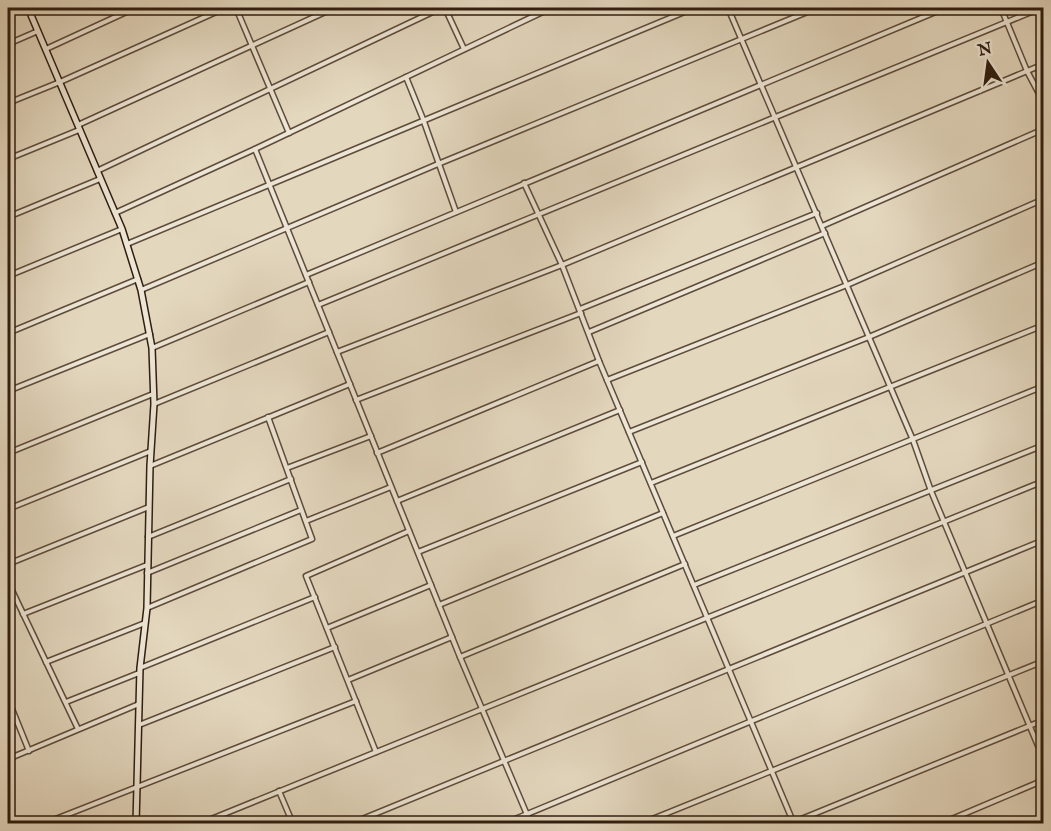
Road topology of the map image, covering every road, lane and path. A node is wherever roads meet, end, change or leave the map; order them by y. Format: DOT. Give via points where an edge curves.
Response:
graph roads {
  1 [pos="41,8"];
  2 [pos="135,8"];
  3 [pos="225,8"];
  4 [pos="236,8"];
  5 [pos="334,8"];
  6 [pos="443,8"];
  7 [pos="551,8"];
  8 [pos="694,8"];
  9 [pos="728,8"];
  10 [pos="817,8"];
  11 [pos="945,8"];
  12 [pos="1001,8"];
  13 [pos="1041,8"];
  14 [pos="29,10"];
  15 [pos="1007,21"];
  16 [pos="38,31"];
  17 [pos="742,38"];
  18 [pos="8,44"];
  19 [pos="252,46"];
  20 [pos="46,49"];
  21 [pos="464,49"];
  22 [pos="1044,64"];
  23 [pos="1027,71"];
  24 [pos="406,77"];
  25 [pos="60,82"];
  26 [pos="761,84"];
  27 [pos="270,89"];
  28 [pos="8,103"];
  29 [pos="1044,103"];
  30 [pos="775,116"];
  31 [pos="423,119"];
  32 [pos="79,128"];
  33 [pos="1044,129"];
  34 [pos="289,133"];
  35 [pos="255,149"];
  36 [pos="8,159"];
  37 [pos="438,164"];
  38 [pos="797,167"];
  39 [pos="97,172"];
  40 [pos="100,179"];
  41 [pos="269,183"];
  42 [pos="524,183"];
  43 [pos="1044,199"];
  44 [pos="456,212"];
  45 [pos="115,213"];
  46 [pos="539,213"];
  47 [pos="817,213"];
  48 [pos="8,217"];
  49 [pos="822,226"];
  50 [pos="287,228"];
  51 [pos="122,229"];
  52 [pos="825,233"];
  53 [pos="127,244"];
  54 [pos="1044,262"];
  55 [pos="562,265"];
  56 [pos="306,275"];
  57 [pos="8,276"];
  58 [pos="138,279"];
  59 [pos="309,282"];
  60 [pos="847,285"];
  61 [pos="141,290"];
  62 [pos="318,305"];
  63 [pos="581,311"];
  64 [pos="1044,325"];
  65 [pos="329,332"];
  66 [pos="589,332"];
  67 [pos="8,333"];
  68 [pos="150,334"];
  69 [pos="870,337"];
  70 [pos="152,348"];
  71 [pos="337,352"];
  72 [pos="599,361"];
  73 [pos="607,380"];
  74 [pos="350,384"];
  75 [pos="1044,386"];
  76 [pos="891,387"];
  77 [pos="8,391"];
  78 [pos="154,393"];
  79 [pos="356,400"];
  80 [pos="154,404"];
  81 [pos="620,410"];
  82 [pos="268,417"];
  83 [pos="629,432"];
  84 [pos="370,436"];
  85 [pos="913,440"];
  86 [pos="1044,445"];
  87 [pos="151,452"];
  88 [pos="8,453"];
  89 [pos="377,453"];
  90 [pos="642,462"];
  91 [pos="150,466"];
  92 [pos="287,468"];
  93 [pos="291,479"];
  94 [pos="1044,481"];
  95 [pos="651,483"];
  96 [pos="391,487"];
  97 [pos="932,491"];
  98 [pos="397,501"];
  99 [pos="149,507"];
  100 [pos="8,509"];
  101 [pos="301,510"];
  102 [pos="663,513"];
  103 [pos="306,521"];
  104 [pos="944,521"];
  105 [pos="409,531"];
  106 [pos="673,536"];
  107 [pos="148,537"];
  108 [pos="1044,540"];
  109 [pos="418,552"];
  110 [pos="8,564"];
  111 [pos="685,564"];
  112 [pos="147,565"];
  113 [pos="965,572"];
  114 [pos="147,573"];
  115 [pos="8,582"];
  116 [pos="431,585"];
  117 [pos="694,585"];
  118 [pos="315,597"];
  119 [pos="1044,600"];
  120 [pos="439,605"];
  121 [pos="147,608"];
  122 [pos="23,614"];
  123 [pos="707,616"];
  124 [pos="144,623"];
  125 [pos="987,624"];
  126 [pos="327,628"];
  127 [pos="452,637"];
  128 [pos="335,647"];
  129 [pos="460,657"];
  130 [pos="1044,661"];
  131 [pos="46,662"];
  132 [pos="729,669"];
  133 [pos="140,670"];
  134 [pos="1008,675"];
  135 [pos="348,680"];
  136 [pos="8,699"];
  137 [pos="356,701"];
  138 [pos="66,702"];
  139 [pos="140,704"];
  140 [pos="483,708"];
  141 [pos="750,720"];
  142 [pos="1044,720"];
  143 [pos="139,726"];
  144 [pos="1029,726"];
  145 [pos="78,729"];
  146 [pos="29,750"];
  147 [pos="376,752"];
  148 [pos="8,759"];
  149 [pos="504,760"];
  150 [pos="1044,760"];
  151 [pos="771,770"];
  152 [pos="1044,780"];
  153 [pos="137,786"];
  154 [pos="279,791"];
  155 [pos="527,814"];
  156 [pos="792,823"];
  157 [pos="43,824"];
  158 [pos="136,824"];
  159 [pos="199,824"];
  160 [pos="293,824"];
  161 [pos="350,824"];
  162 [pos="503,824"];
  163 [pos="531,824"];
  164 [pos="640,824"];
  165 [pos="939,824"];
  1 -- 14 [label="street"];
  2 -- 20 [label="street"];
  3 -- 25 [label="street"];
  4 -- 19 [label="street"];
  5 -- 19 [label="street"];
  6 -- 21 [label="street"];
  6 -- 27 [label="street"];
  7 -- 21 [label="street"];
  8 -- 31 [label="street"];
  9 -- 17 [label="street"];
  10 -- 17 [label="street"];
  11 -- 26 [label="street"];
  12 -- 15 [label="street"];
  13 -- 15 [label="street"];
  14 -- 16 [label="street"];
  15 -- 23 [label="street"];
  15 -- 30 [label="street"];
  16 -- 18 [label="street"];
  16 -- 20 [label="street"];
  17 -- 26 [label="street"];
  17 -- 37 [label="street"];
  19 -- 27 [label="street"];
  19 -- 32 [label="street"];
  20 -- 25 [label="street"];
  21 -- 24 [label="street"];
  22 -- 23 [label="street"];
  23 -- 29 [label="street"];
  23 -- 38 [label="street"];
  24 -- 31 [label="street"];
  24 -- 34 [label="street"];
  25 -- 28 [label="street"];
  25 -- 32 [label="street"];
  26 -- 30 [label="street"];
  26 -- 42 [label="street"];
  27 -- 34 [label="street"];
  27 -- 39 [label="street"];
  30 -- 38 [label="street"];
  30 -- 46 [label="street"];
  31 -- 37 [label="street"];
  31 -- 41 [label="street"];
  32 -- 36 [label="street"];
  32 -- 39 [label="street"];
  33 -- 49 [label="street"];
  34 -- 35 [label="street"];
  35 -- 41 [label="street"];
  35 -- 45 [label="street"];
  37 -- 44 [label="street"];
  37 -- 50 [label="street"];
  38 -- 47 [label="street"];
  38 -- 55 [label="street"];
  39 -- 40 [label="street"];
  40 -- 45 [label="street"];
  40 -- 48 [label="street"];
  41 -- 50 [label="street"];
  41 -- 53 [label="street"];
  42 -- 44 [label="street"];
  42 -- 46 [label="street"];
  43 -- 60 [label="street"];
  44 -- 56 [label="street"];
  45 -- 51 [label="street"];
  46 -- 55 [label="street"];
  46 -- 62 [label="street"];
  47 -- 49 [label="street"];
  47 -- 63 [label="street"];
  49 -- 52 [label="street"];
  50 -- 56 [label="street"];
  50 -- 61 [label="street"];
  51 -- 53 [label="street"];
  51 -- 57 [label="street"];
  52 -- 60 [label="street"];
  52 -- 66 [label="street"];
  53 -- 58 [label="street"];
  54 -- 69 [label="street"];
  55 -- 63 [label="street"];
  55 -- 71 [label="street"];
  56 -- 59 [label="street"];
  58 -- 61 [label="street"];
  58 -- 67 [label="street"];
  59 -- 62 [label="street"];
  59 -- 70 [label="street"];
  60 -- 69 [label="street"];
  60 -- 73 [label="street"];
  61 -- 68 [label="street"];
  62 -- 65 [label="street"];
  63 -- 66 [label="street"];
  63 -- 79 [label="street"];
  64 -- 76 [label="street"];
  65 -- 71 [label="street"];
  65 -- 80 [label="street"];
  66 -- 72 [label="street"];
  68 -- 70 [label="street"];
  68 -- 77 [label="street"];
  69 -- 76 [label="street"];
  69 -- 83 [label="street"];
  70 -- 78 [label="street"];
  71 -- 74 [label="street"];
  72 -- 73 [label="street"];
  72 -- 89 [label="street"];
  73 -- 81 [label="street"];
  74 -- 79 [label="street"];
  74 -- 82 [label="street"];
  75 -- 85 [label="street"];
  76 -- 85 [label="street"];
  76 -- 95 [label="street"];
  78 -- 80 [label="street"];
  78 -- 88 [label="street"];
  79 -- 84 [label="street"];
  80 -- 87 [label="street"];
  81 -- 83 [label="street"];
  81 -- 98 [label="street"];
  82 -- 91 [label="street"];
  82 -- 92 [label="street"];
  83 -- 90 [label="street"];
  84 -- 89 [label="street"];
  84 -- 92 [label="street"];
  85 -- 97 [label="street"];
  85 -- 106 [label="street"];
  86 -- 97 [label="street"];
  87 -- 91 [label="street"];
  87 -- 100 [label="street"];
  89 -- 96 [label="street"];
  90 -- 95 [label="street"];
  90 -- 109 [label="street"];
  91 -- 99 [label="street"];
  92 -- 93 [label="street"];
  93 -- 101 [label="street"];
  93 -- 107 [label="street"];
  94 -- 104 [label="street"];
  95 -- 102 [label="street"];
  96 -- 98 [label="street"];
  96 -- 103 [label="street"];
  97 -- 104 [label="street"];
  97 -- 117 [label="street"];
  98 -- 105 [label="street"];
  99 -- 107 [label="street"];
  99 -- 110 [label="street"];
  101 -- 103 [label="street"];
  101 -- 114 [label="street"];
  102 -- 106 [label="street"];
  102 -- 120 [label="street"];
  103 -- 121 [label="street" via="312,539"];
  104 -- 113 [label="street"];
  104 -- 123 [label="street"];
  105 -- 109 [label="street"];
  105 -- 118 [label="street" via="306,576"];
  106 -- 111 [label="street"];
  107 -- 112 [label="street"];
  108 -- 113 [label="street"];
  109 -- 116 [label="street"];
  111 -- 117 [label="street"];
  111 -- 129 [label="street"];
  112 -- 114 [label="street"];
  112 -- 122 [label="street"];
  113 -- 125 [label="street"];
  113 -- 132 [label="street"];
  114 -- 121 [label="street"];
  115 -- 122 [label="street"];
  116 -- 120 [label="street"];
  116 -- 126 [label="street"];
  117 -- 123 [label="street"];
  118 -- 126 [label="street"];
  118 -- 133 [label="street"];
  119 -- 125 [label="street"];
  120 -- 127 [label="street"];
  121 -- 124 [label="street"];
  122 -- 131 [label="street"];
  123 -- 132 [label="street"];
  123 -- 140 [label="street"];
  124 -- 131 [label="street"];
  124 -- 133 [label="street"];
  125 -- 134 [label="street"];
  125 -- 141 [label="street"];
  126 -- 128 [label="street"];
  127 -- 129 [label="street"];
  127 -- 135 [label="street"];
  128 -- 135 [label="street"];
  128 -- 143 [label="street"];
  129 -- 140 [label="street"];
  130 -- 134 [label="street"];
  131 -- 138 [label="street"];
  132 -- 141 [label="street"];
  132 -- 149 [label="street"];
  133 -- 138 [label="street"];
  133 -- 139 [label="street"];
  134 -- 144 [label="street"];
  134 -- 151 [label="street"];
  135 -- 137 [label="street"];
  136 -- 146 [label="street"];
  137 -- 147 [label="street"];
  137 -- 153 [label="street"];
  138 -- 145 [label="street"];
  139 -- 143 [label="street"];
  139 -- 145 [label="street"];
  140 -- 147 [label="street"];
  140 -- 149 [label="street"];
  141 -- 151 [label="street"];
  141 -- 155 [label="street"];
  142 -- 144 [label="street"];
  143 -- 153 [label="street"];
  144 -- 150 [label="street"];
  144 -- 156 [label="street"];
  145 -- 146 [label="street"];
  146 -- 148 [label="street"];
  147 -- 154 [label="street"];
  149 -- 155 [label="street"];
  149 -- 161 [label="street"];
  151 -- 156 [label="street"];
  151 -- 164 [label="street"];
  152 -- 165 [label="street"];
  153 -- 157 [label="street"];
  153 -- 158 [label="street"];
  154 -- 159 [label="street"];
  154 -- 160 [label="street"];
  155 -- 162 [label="street"];
  155 -- 163 [label="street"];
}
